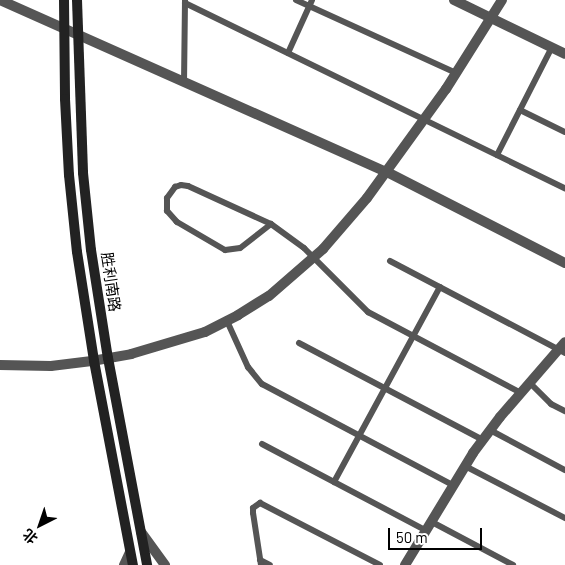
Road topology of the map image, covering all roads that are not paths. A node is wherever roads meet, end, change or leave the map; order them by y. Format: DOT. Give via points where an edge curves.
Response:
graph roads {
  1 [pos="0,0"];
  2 [pos="64,0"];
  3 [pos="78,0"];
  4 [pos="296,0"];
  5 [pos="454,0"];
  6 [pos="502,0"];
  7 [pos="185,1"];
  8 [pos="310,3"];
  9 [pos="492,17"];
  10 [pos="63,29"];
  11 [pos="77,34"];
  12 [pos="552,47"];
  13 [pos="288,53"];
  14 [pos="565,54"];
  15 [pos="456,73"];
  16 [pos="184,83"];
  17 [pos="520,110"];
  18 [pos="425,119"];
  19 [pos="565,132"];
  20 [pos="497,155"];
  21 [pos="387,172"];
  22 [pos="565,188"];
  23 [pos="271,224"];
  24 [pos="314,258"];
  25 [pos="390,261"];
  26 [pos="565,264"];
  27 [pos="440,287"];
  28 [pos="227,321"];
  29 [pos="413,336"];
  30 [pos="299,343"];
  31 [pos="563,348"];
  32 [pos="108,358"];
  33 [pos="0,365"];
  34 [pos="530,383"];
  35 [pos="385,388"];
  36 [pos="521,393"];
  37 [pos="565,411"];
  38 [pos="490,430"];
  39 [pos="359,435"];
  40 [pos="483,440"];
  41 [pos="262,444"];
  42 [pos="466,466"];
  43 [pos="565,470"];
  44 [pos="334,482"];
  45 [pos="453,485"];
  46 [pos="565,518"];
  47 [pos="427,526"];
  48 [pos="140,532"];
  49 [pos="130,552"];
  50 [pos="261,562"];
  51 [pos="124,565"];
  52 [pos="133,565"];
  53 [pos="147,565"];
  54 [pos="165,565"];
  55 [pos="270,565"];
  56 [pos="380,565"];
  57 [pos="405,565"];
  58 [pos="513,565"];
  1 -- 10 [label="street"];
  2 -- 10 [label="main road, 胜利南路"];
  3 -- 11 [label="main road, 胜利南路"];
  4 -- 8 [label="lane"];
  5 -- 9 [label="street"];
  6 -- 9 [label="street"];
  7 -- 13 [label="lane"];
  7 -- 16 [label="lane"];
  8 -- 13 [label="lane"];
  8 -- 15 [label="lane"];
  9 -- 12 [label="street"];
  9 -- 15 [label="street"];
  10 -- 11 [label="street"];
  10 -- 49 [label="main road, 胜利南路" via="69,175 77,252 92,352"];
  11 -- 16 [label="street"];
  11 -- 32 [label="main road, 胜利南路" via="83,173"];
  12 -- 14 [label="street"];
  12 -- 17 [label="lane"];
  13 -- 18 [label="lane"];
  15 -- 18 [label="street"];
  16 -- 21 [label="street"];
  17 -- 19 [label="lane"];
  17 -- 20 [label="lane"];
  18 -- 20 [label="lane"];
  18 -- 21 [label="street"];
  20 -- 22 [label="lane"];
  21 -- 24 [label="street"];
  21 -- 26 [label="street"];
  23 -- 23 [label="lane" via="188,186 175,187 167,198 167,211 177,222 225,250 240,248"];
  23 -- 24 [label="lane"];
  24 -- 28 [label="street" via="269,296"];
  24 -- 29 [label="lane" via="368,312"];
  25 -- 27 [label="lane"];
  27 -- 29 [label="lane"];
  27 -- 31 [label="lane"];
  28 -- 32 [label="street" via="169,344"];
  28 -- 39 [label="lane" via="248,367 262,384"];
  29 -- 35 [label="lane"];
  29 -- 36 [label="lane"];
  30 -- 35 [label="lane"];
  31 -- 34 [label="street"];
  32 -- 33 [label="street" via="51,366"];
  32 -- 48 [label="main road, 胜利南路"];
  34 -- 36 [label="street"];
  34 -- 37 [label="lane" via="551,404"];
  35 -- 39 [label="lane"];
  35 -- 40 [label="lane"];
  36 -- 38 [label="street"];
  38 -- 40 [label="street"];
  38 -- 43 [label="lane"];
  39 -- 44 [label="lane"];
  39 -- 45 [label="lane"];
  40 -- 42 [label="street"];
  41 -- 44 [label="lane"];
  42 -- 45 [label="street"];
  42 -- 46 [label="lane"];
  44 -- 47 [label="lane"];
  45 -- 47 [label="street"];
  47 -- 57 [label="street"];
  47 -- 58 [label="lane"];
  48 -- 53 [label="main road, 胜利南路"];
  48 -- 54 [label="street"];
  49 -- 51 [label="street"];
  49 -- 52 [label="main road, 胜利南路"];
  50 -- 55 [label="lane"];
  50 -- 56 [label="lane" via="253,513 253,508 260,504"];
}
